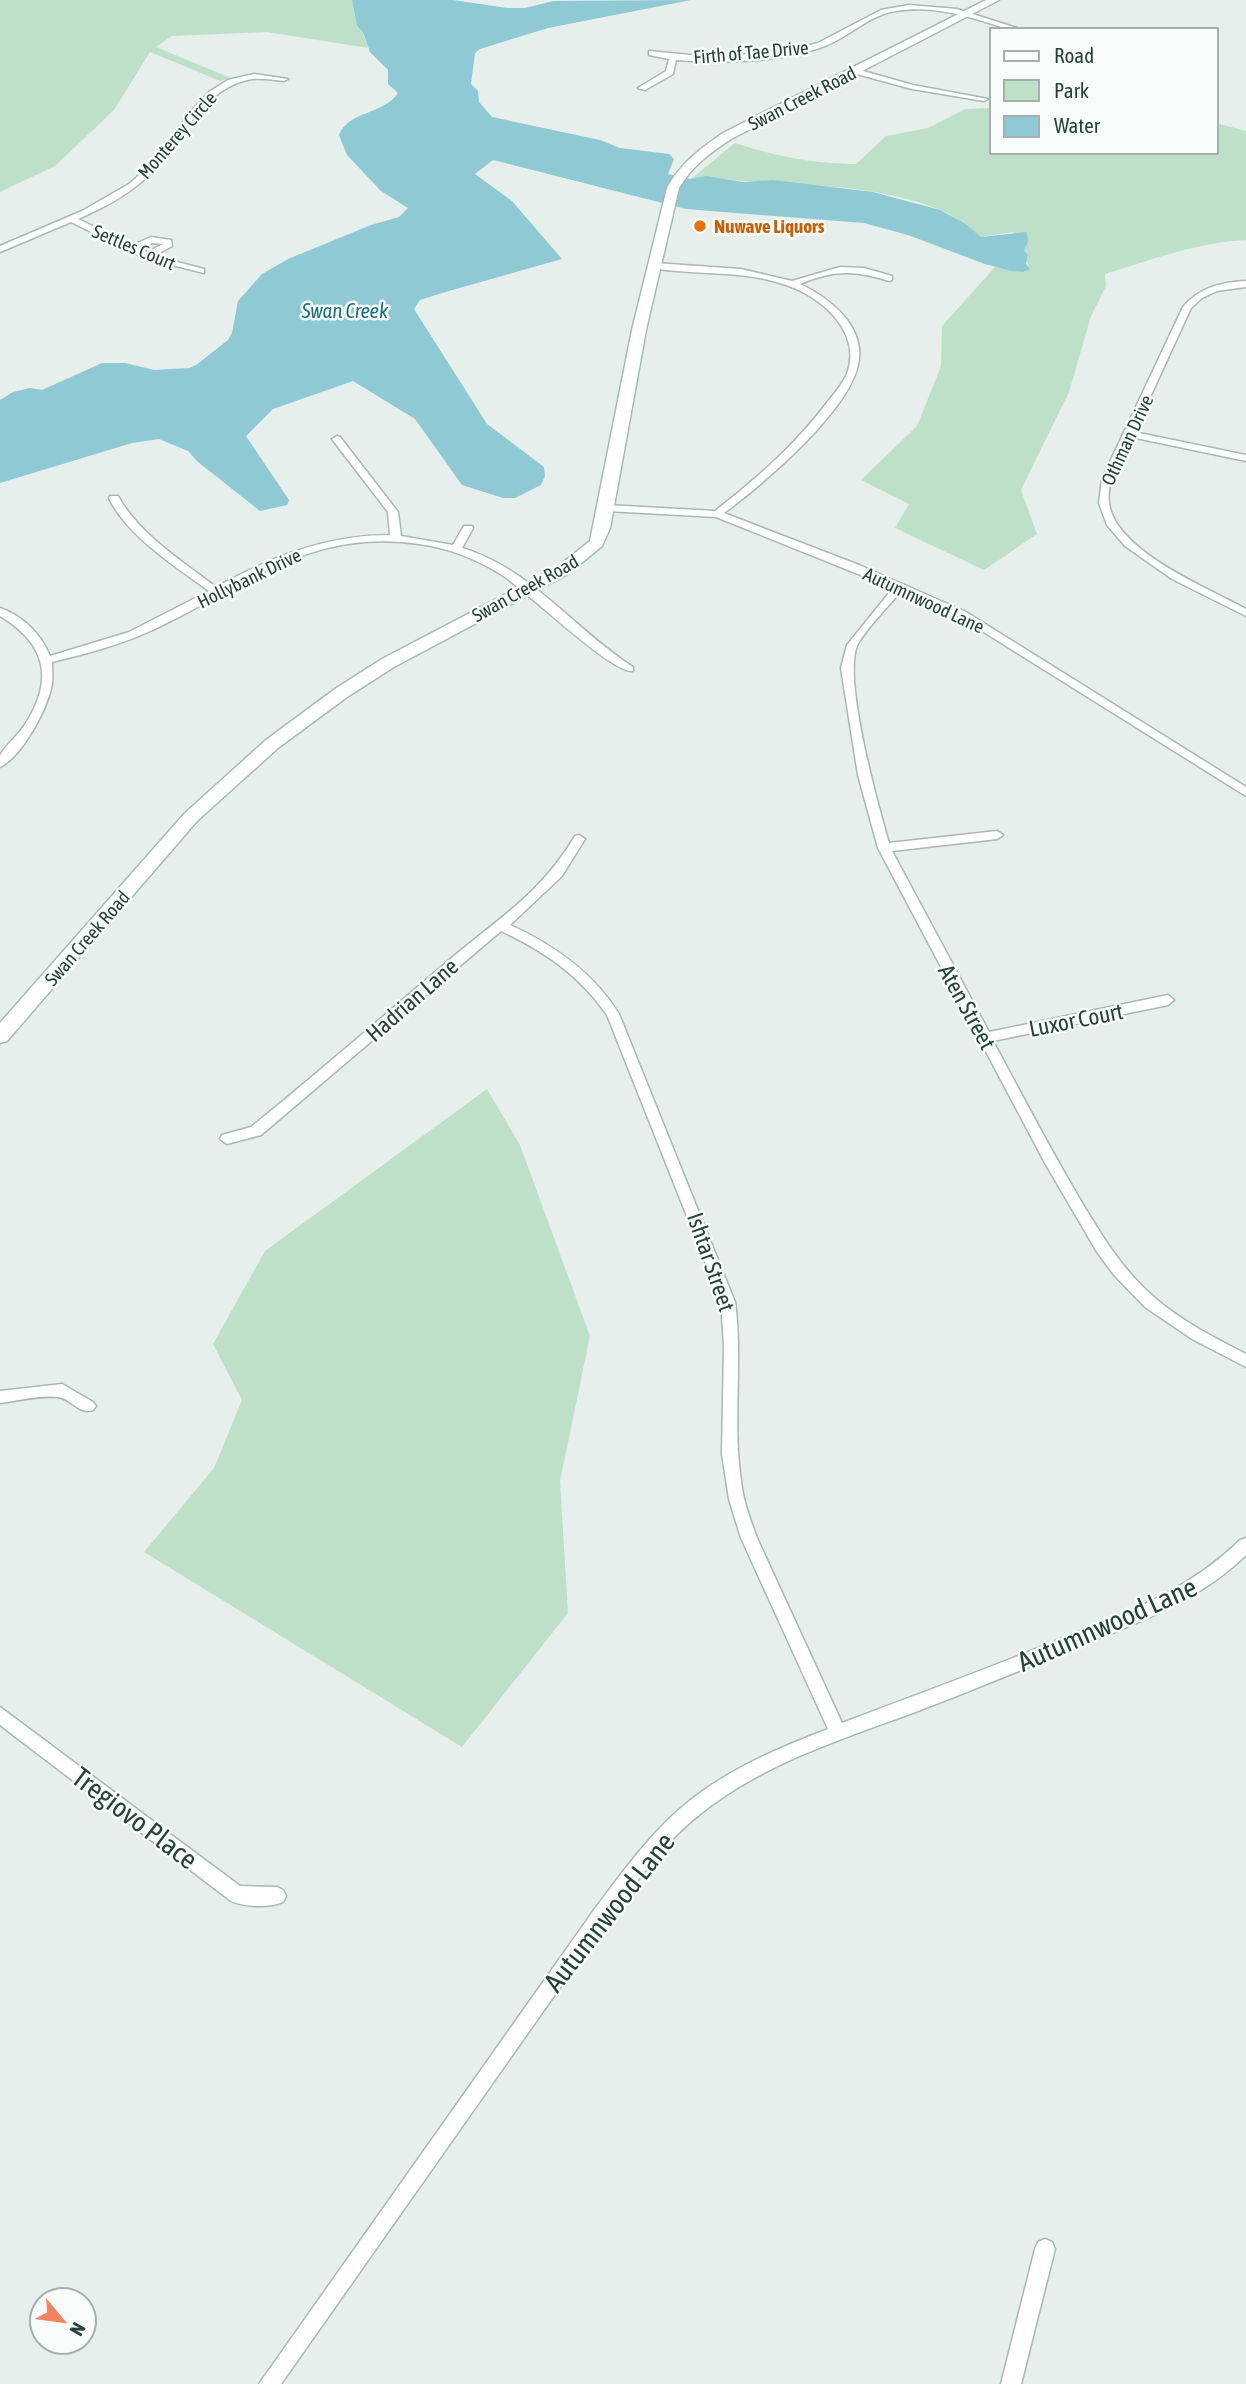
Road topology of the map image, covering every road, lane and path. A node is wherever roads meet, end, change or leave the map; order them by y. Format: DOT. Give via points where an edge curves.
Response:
graph roads {
  1 [pos="993,0"];
  2 [pos="968,14"];
  3 [pos="1013,28"];
  4 [pos="652,53"];
  5 [pos="673,58"];
  6 [pos="856,71"];
  7 [pos="284,79"];
  8 [pos="642,88"];
  9 [pos="984,99"];
  10 [pos="69,218"];
  11 [pos="0,249"];
  12 [pos="132,249"];
  13 [pos="147,256"];
  14 [pos="655,266"];
  15 [pos="201,271"];
  16 [pos="889,278"];
  17 [pos="792,284"];
  18 [pos="1246,284"];
  19 [pos="1129,434"];
  20 [pos="337,439"];
  21 [pos="1246,458"];
  22 [pos="114,498"];
  23 [pos="607,508"];
  24 [pos="718,514"];
  25 [pos="468,528"];
  26 [pos="396,539"];
  27 [pos="456,550"];
  28 [pos="899,587"];
  29 [pos="526,590"];
  30 [pos="216,592"];
  31 [pos="0,611"];
  32 [pos="1246,613"];
  33 [pos="48,660"];
  34 [pos="629,669"];
  35 [pos="0,763"];
  36 [pos="1242,786"];
  37 [pos="998,835"];
  38 [pos="579,839"];
  39 [pos="884,848"];
  40 [pos="501,926"];
  41 [pos="1168,1000"];
  42 [pos="0,1036"];
  43 [pos="984,1038"];
  44 [pos="227,1139"];
  45 [pos="1246,1361"];
  46 [pos="0,1396"];
  47 [pos="88,1406"];
  48 [pos="1246,1545"];
  49 [pos="0,1715"];
  50 [pos="838,1732"];
  51 [pos="277,1896"];
  52 [pos="1045,2249"];
  53 [pos="269,2384"];
  54 [pos="1011,2384"];
  1 -- 2 [label="street, Swan Creek Road"];
  2 -- 3 [label="street, Firth of Tae Drive"];
  2 -- 5 [label="street, Firth of Tae Drive" via="892,9 804,50"];
  2 -- 6 [label="street, Swan Creek Road"];
  4 -- 5 [label="street, Firth of Tae Drive"];
  5 -- 8 [label="street" via="670,72"];
  6 -- 9 [label="street" via="924,90"];
  6 -- 14 [label="street, Swan Creek Road" via="727,136 689,165 673,188"];
  7 -- 10 [label="street, Monterey Circle" via="253,77 215,90 139,180"];
  10 -- 11 [label="street, Monterey Circle"];
  10 -- 12 [label="street, Settles Court"];
  12 -- 13 [label="street, Settles Court"];
  12 -- 13 [label="street" via="151,240 168,242"];
  13 -- 15 [label="street, Settles Court"];
  14 -- 17 [label="street" via="752,274"];
  14 -- 23 [label="street, Swan Creek Road"];
  16 -- 17 [label="street" via="850,268"];
  17 -- 24 [label="street" via="828,306 847,326 854,347 853,370 797,446"];
  18 -- 19 [label="street, Othman Drive" via="1210,290 1187,307"];
  19 -- 21 [label="street"];
  19 -- 32 [label="street, Othman Drive" via="1103,490 1103,507 1112,528 1147,558"];
  20 -- 26 [label="street" via="393,512"];
  22 -- 30 [label="street" via="118,508 160,549"];
  23 -- 24 [label="street, Autumnwood Lane"];
  23 -- 29 [label="street, Swan Creek Road" via="597,543 562,571"];
  24 -- 28 [label="street, Autumnwood Lane"];
  25 -- 27 [label="street"];
  26 -- 27 [label="street, Hollybank Drive"];
  26 -- 30 [label="street, Hollybank Drive" via="306,550"];
  27 -- 29 [label="street, Hollybank Drive" via="489,563"];
  28 -- 36 [label="street, Autumnwood Lane" via="972,619"];
  28 -- 39 [label="street, Aten Street" via="852,645 847,668 864,775"];
  29 -- 34 [label="street, Hollybank Drive" via="604,655"];
  29 -- 42 [label="street, Swan Creek Road" via="420,645 341,693 235,774 191,817"];
  30 -- 33 [label="street, Hollybank Drive" via="125,637"];
  31 -- 33 [label="street" via="32,631"];
  33 -- 35 [label="street" via="43,696 34,717 19,744"];
  37 -- 39 [label="street"];
  38 -- 40 [label="street, Hadrian Lane" via="556,874"];
  39 -- 43 [label="street, Aten Street"];
  40 -- 44 [label="street, Hadrian Lane" via="256,1130"];
  40 -- 50 [label="street, Ishtar Street" via="533,940 575,969 613,1014 728,1302 733,1328 731,1474 739,1511"];
  41 -- 43 [label="street, Luxor Court"];
  43 -- 45 [label="street, Aten Street" via="1069,1194 1119,1271 1150,1303"];
  46 -- 47 [label="street" via="62,1390"];
  48 -- 50 [label="street, Autumnwood Lane" via="1218,1573 1166,1604"];
  49 -- 51 [label="street, Tregiovo Place" via="237,1895"];
  50 -- 53 [label="street, Autumnwood Lane" via="742,1777 696,1807 645,1858"];
  52 -- 54 [label="street"];
}
